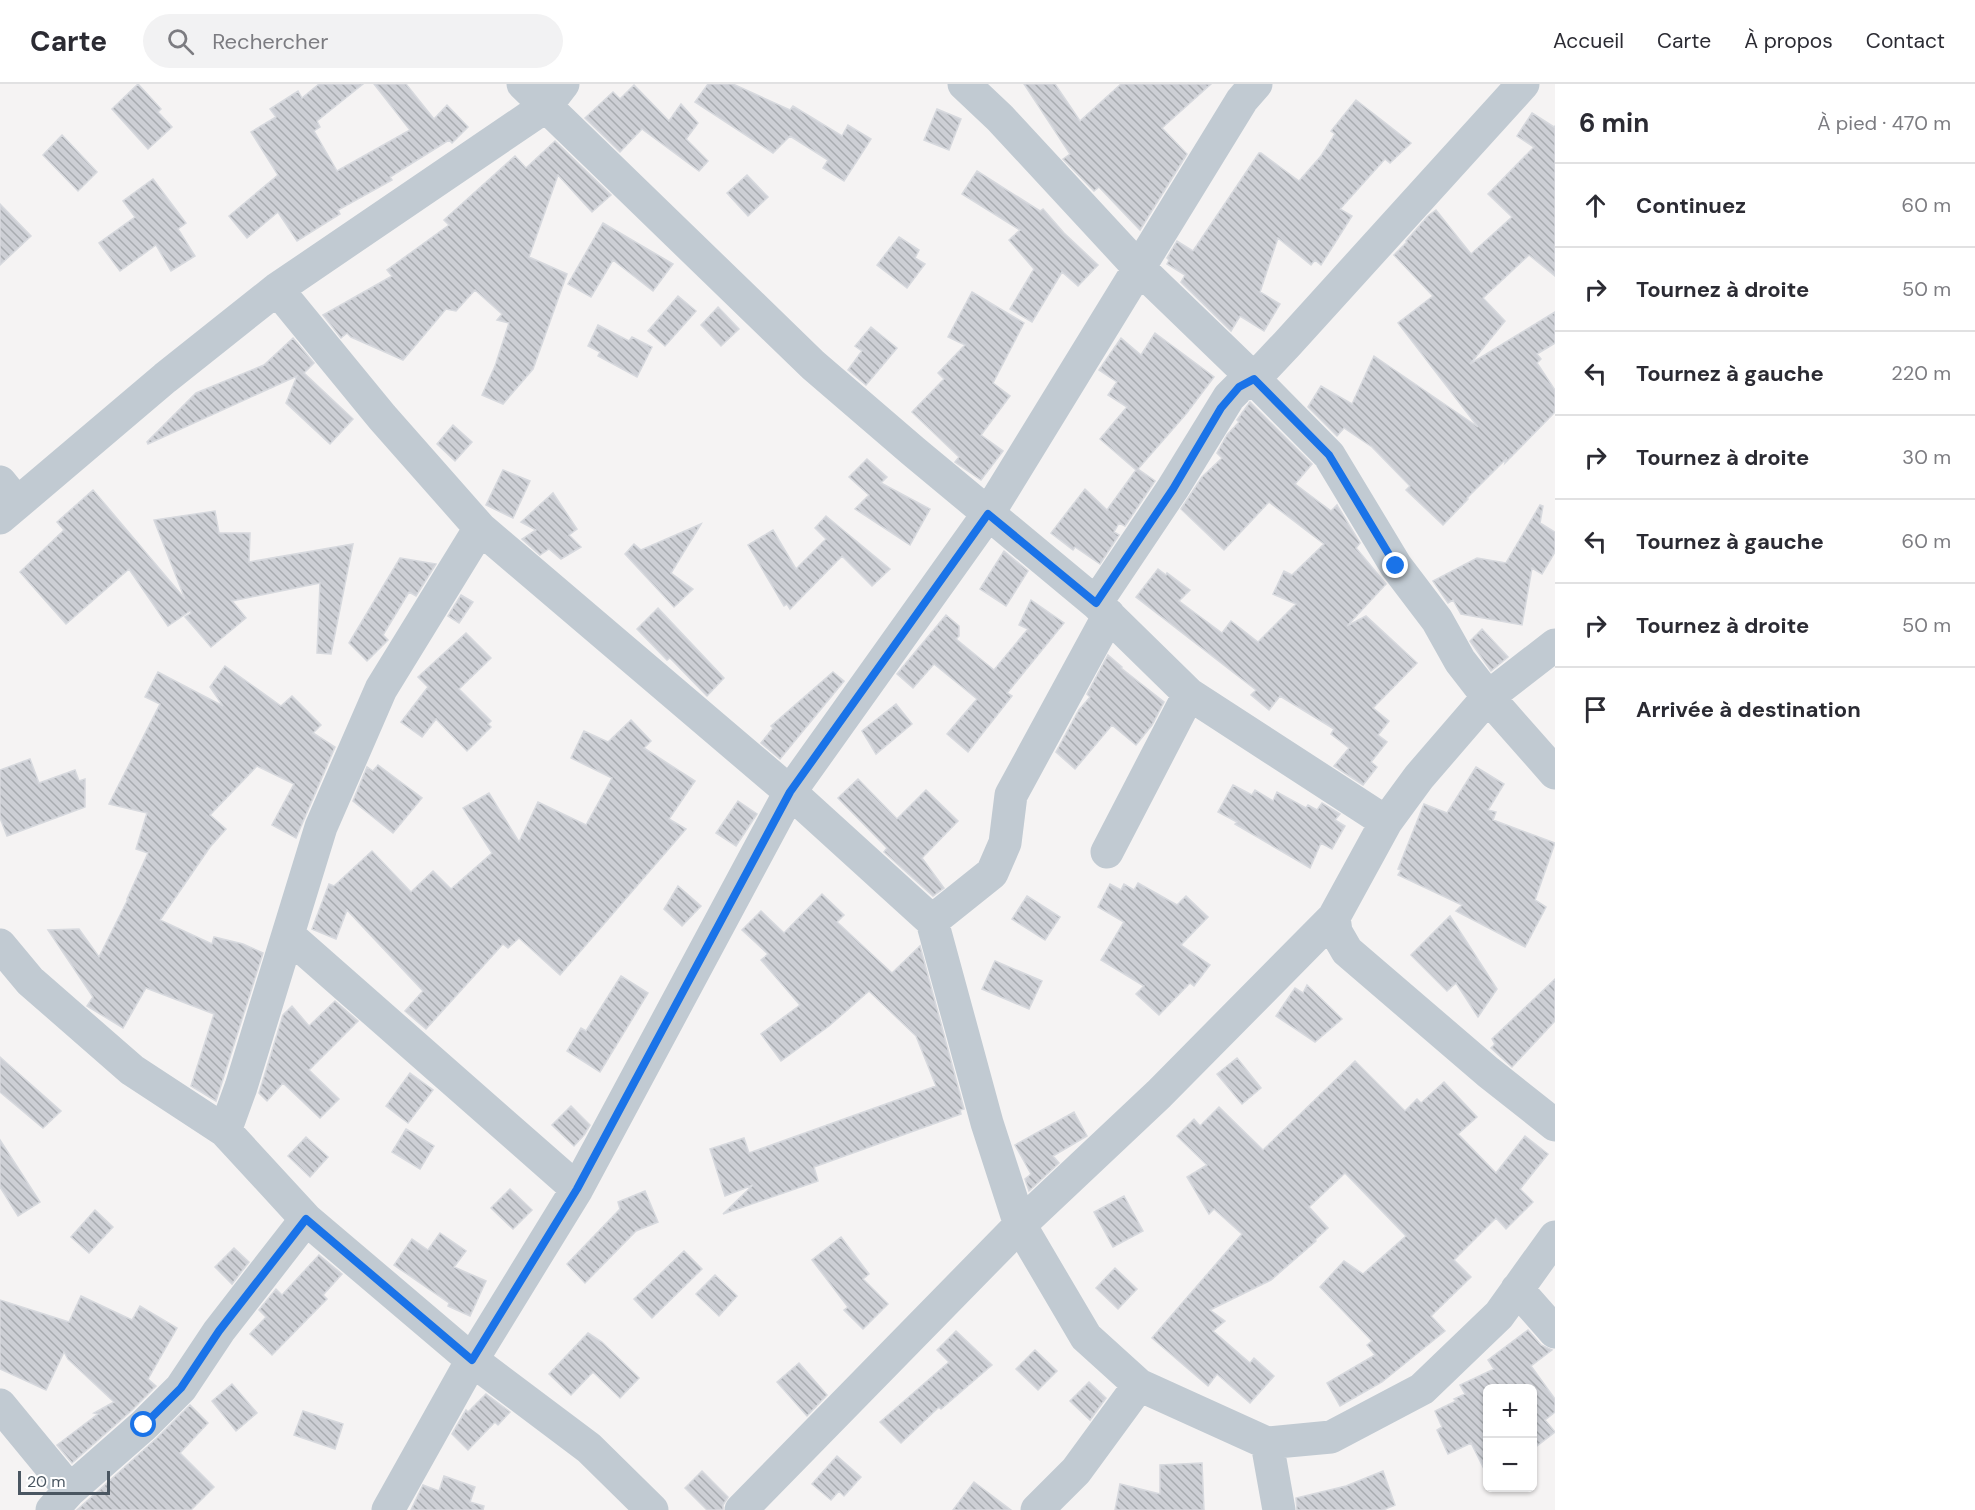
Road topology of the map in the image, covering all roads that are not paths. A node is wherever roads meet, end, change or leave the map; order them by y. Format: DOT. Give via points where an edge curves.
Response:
graph roads {
  1 [pos="964,84"];
  2 [pos="1256,84"];
  3 [pos="1523,84"];
  4 [pos="544,91"];
  5 [pos="1138,267"];
  6 [pos="277,289"];
  7 [pos="1254,379"];
  8 [pos="6,501"];
  9 [pos="988,514"];
  10 [pos="480,528"];
  11 [pos="1102,609"];
  12 [pos="1555,645"];
  13 [pos="1189,694"];
  14 [pos="1488,697"];
  15 [pos="1555,773"];
  16 [pos="790,792"];
  17 [pos="1386,822"];
  18 [pos="1107,852"];
  19 [pos="1334,917"];
  20 [pos="932,921"];
  21 [pos="288,934"];
  22 [pos="0,945"];
  23 [pos="1555,1125"];
  24 [pos="225,1131"];
  25 [pos="577,1189"];
  26 [pos="306,1219"];
  27 [pos="1020,1225"];
  28 [pos="1555,1237"];
  29 [pos="1518,1289"];
  30 [pos="1555,1332"];
  31 [pos="472,1360"];
  32 [pos="1139,1385"];
  33 [pos="0,1405"];
  34 [pos="1267,1443"];
  35 [pos="61,1500"];
  36 [pos="388,1510"];
  37 [pos="652,1510"];
  38 [pos="741,1510"];
  39 [pos="1037,1510"];
  40 [pos="1279,1510"];
  1 -- 5 [label="street"];
  2 -- 5 [label="street" via="1242,100"];
  3 -- 7 [label="street"];
  4 -- 6 [label="street"];
  4 -- 9 [label="street" via="813,365"];
  5 -- 7 [label="street"];
  5 -- 9 [label="street"];
  6 -- 8 [label="street"];
  6 -- 10 [label="street"];
  7 -- 11 [label="street" via="1239,387 1221,408"];
  7 -- 14 [label="street" via="1329,455 1396,566"];
  9 -- 11 [label="street"];
  9 -- 16 [label="street"];
  10 -- 16 [label="street"];
  10 -- 21 [label="street" via="381,689 321,827"];
  11 -- 13 [label="street"];
  11 -- 20 [label="street" via="1011,795 1005,843 992,873"];
  12 -- 14 [label="street"];
  13 -- 17 [label="street"];
  13 -- 18 [label="street"];
  14 -- 15 [label="street"];
  14 -- 17 [label="street"];
  16 -- 20 [label="street"];
  16 -- 25 [label="street"];
  17 -- 19 [label="street"];
  19 -- 23 [label="street" via="1336,932 1347,951"];
  19 -- 27 [label="street" via="1159,1094"];
  20 -- 27 [label="street" via="987,1123"];
  21 -- 24 [label="street"];
  21 -- 25 [label="street"];
  22 -- 24 [label="street" via="30,981 132,1070"];
  24 -- 26 [label="street"];
  25 -- 31 [label="street"];
  26 -- 31 [label="street"];
  26 -- 35 [label="street" via="219,1331 181,1388"];
  27 -- 32 [label="street" via="1086,1337"];
  27 -- 38 [label="street"];
  28 -- 29 [label="street"];
  29 -- 30 [label="street"];
  29 -- 34 [label="street" via="1499,1315 1422,1389 1331,1437"];
  31 -- 36 [label="street"];
  31 -- 37 [label="street" via="589,1448"];
  32 -- 34 [label="street"];
  32 -- 39 [label="street" via="1076,1471"];
  33 -- 35 [label="street"];
  34 -- 40 [label="street"];
}
